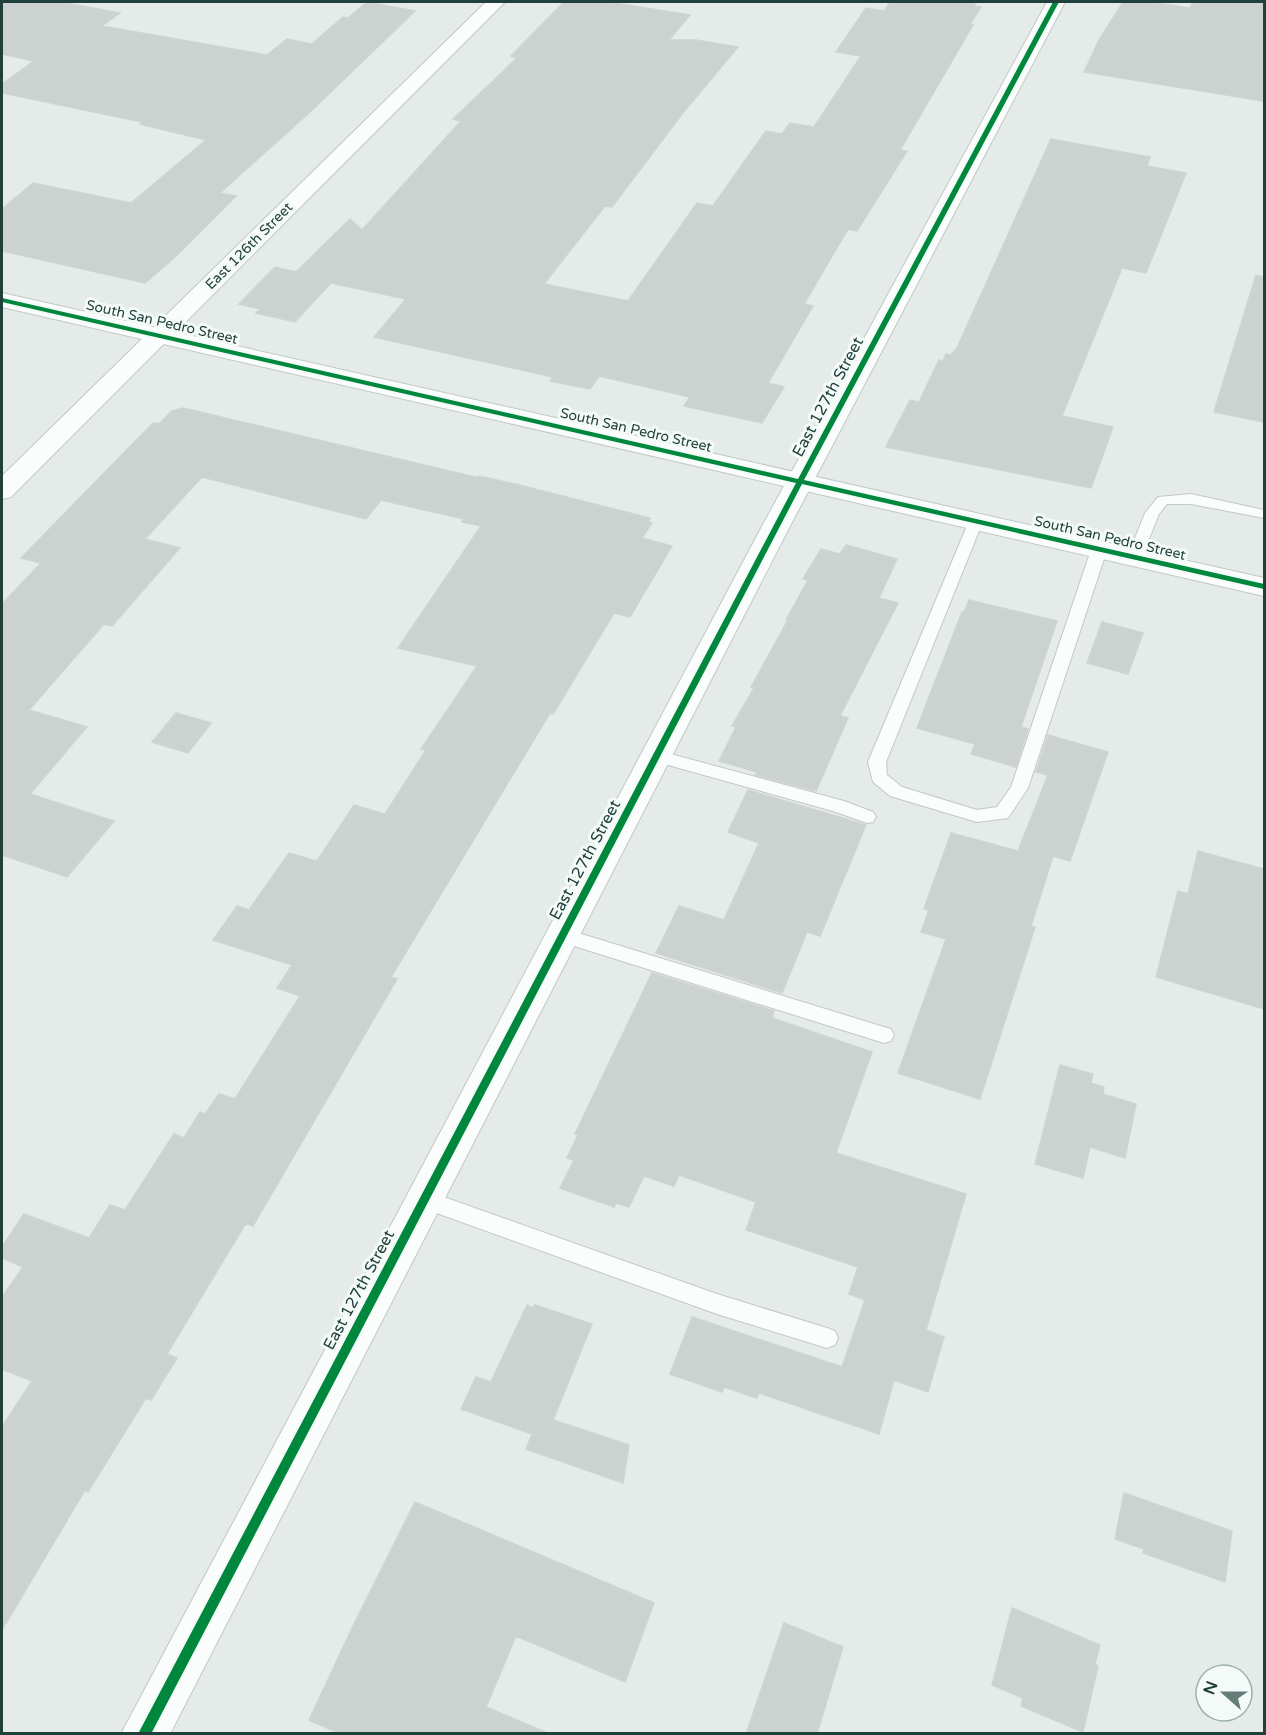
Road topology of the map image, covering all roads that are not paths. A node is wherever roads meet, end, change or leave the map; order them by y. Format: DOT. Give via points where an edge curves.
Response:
graph roads {
  1 [pos="496,2"];
  2 [pos="1056,2"];
  3 [pos="2,300"];
  4 [pos="159,336"];
  5 [pos="800,482"];
  6 [pos="2,491"];
  7 [pos="1264,514"];
  8 [pos="976,521"];
  9 [pos="1099,550"];
  10 [pos="1135,558"];
  11 [pos="1264,587"];
  12 [pos="656,756"];
  13 [pos="867,817"];
  14 [pos="562,935"];
  15 [pos="884,1035"];
  16 [pos="424,1199"];
  17 [pos="827,1338"];
  18 [pos="144,1734"];
  1 -- 4 [label="street, East 126th Street"];
  2 -- 5 [label="street, East 127th Street"];
  3 -- 4 [label="street, South San Pedro Street"];
  4 -- 5 [label="street, South San Pedro Street"];
  4 -- 6 [label="street, East 126th Street"];
  5 -- 8 [label="street, South San Pedro Street"];
  5 -- 12 [label="street, East 127th Street"];
  7 -- 10 [label="lane" via="1191,499 1163,500 1152,513"];
  8 -- 9 [label="street, South San Pedro Street"];
  8 -- 9 [label="lane" via="877,762 879,778 897,792 977,816 1002,813 1019,788"];
  9 -- 10 [label="street, South San Pedro Street"];
  10 -- 11 [label="street, South San Pedro Street"];
  12 -- 13 [label="lane"];
  12 -- 14 [label="street, East 127th Street"];
  14 -- 15 [label="lane"];
  14 -- 16 [label="street, East 127th Street"];
  16 -- 17 [label="lane" via="717,1304"];
  16 -- 18 [label="street, East 127th Street"];
}
